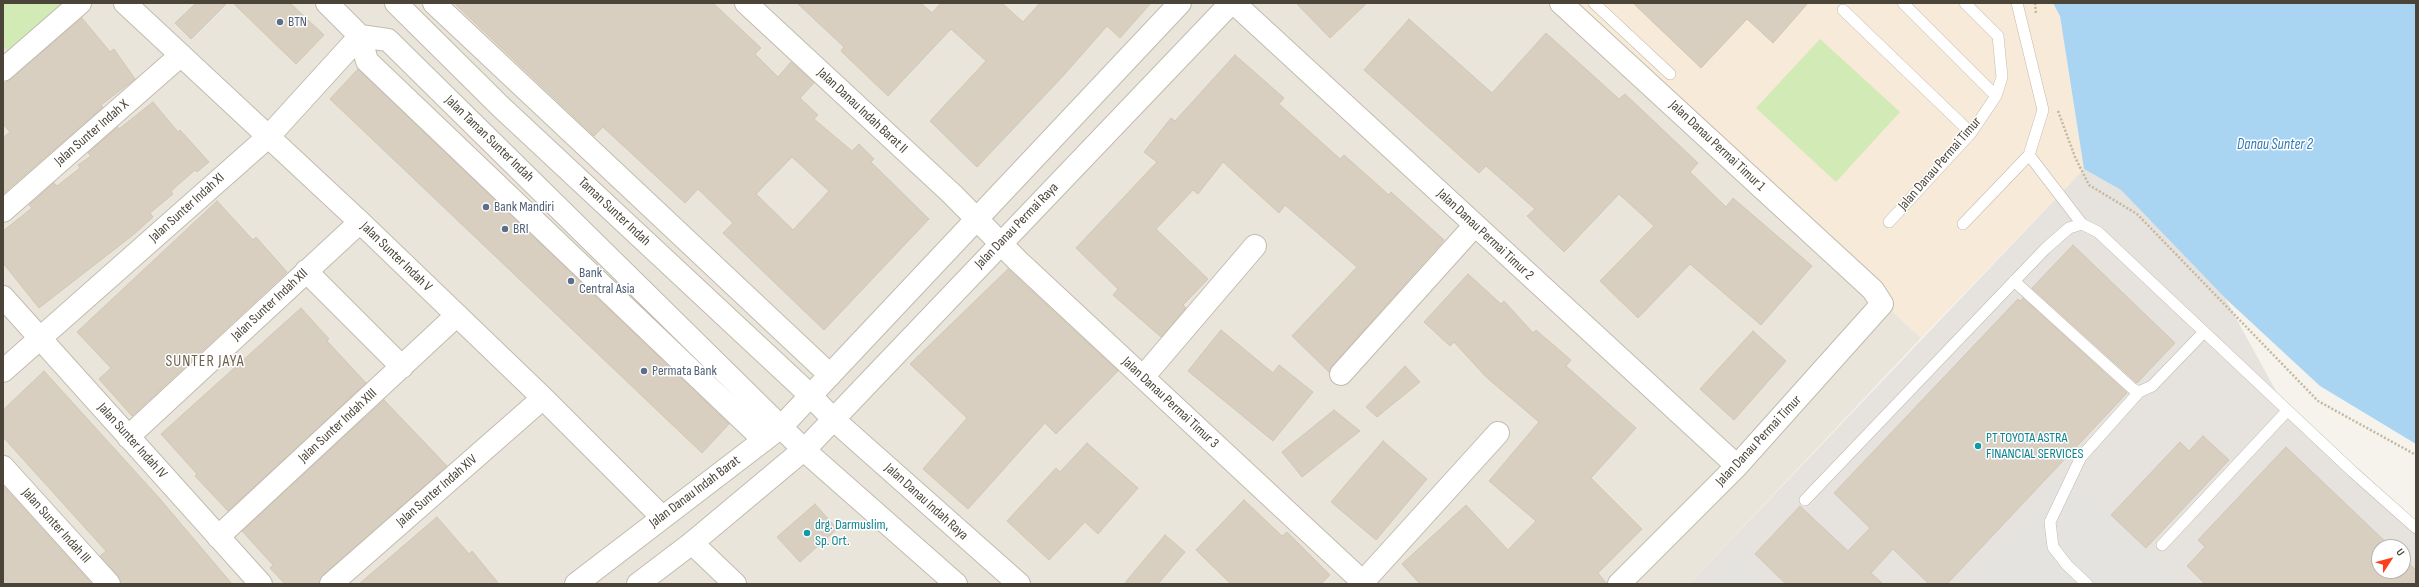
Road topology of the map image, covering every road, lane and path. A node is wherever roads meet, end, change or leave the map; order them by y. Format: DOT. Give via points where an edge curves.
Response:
graph roads {
  1 [pos="80,3"];
  2 [pos="125,3"];
  3 [pos="327,3"];
  4 [pos="434,3"];
  5 [pos="746,3"];
  6 [pos="1180,3"];
  7 [pos="1232,3"];
  8 [pos="1561,3"];
  9 [pos="1594,3"];
  10 [pos="1903,3"];
  11 [pos="1965,3"];
  12 [pos="2017,3"];
  13 [pos="2035,3"];
  14 [pos="408,7"];
  15 [pos="1843,10"];
  16 [pos="2037,18"];
  17 [pos="360,36"];
  18 [pos="182,55"];
  19 [pos="3,70"];
  20 [pos="1670,74"];
  21 [pos="1996,96"];
  22 [pos="2058,109"];
  23 [pos="1971,133"];
  24 [pos="269,136"];
  25 [pos="2029,155"];
  26 [pos="3,211"];
  27 [pos="978,221"];
  28 [pos="360,222"];
  29 [pos="1889,222"];
  30 [pos="1963,224"];
  31 [pos="2082,224"];
  32 [pos="1475,225"];
  33 [pos="581,229"];
  34 [pos="1000,243"];
  35 [pos="1255,246"];
  36 [pos="564,248"];
  37 [pos="306,271"];
  38 [pos="2014,281"];
  39 [pos="1873,290"];
  40 [pos="3,297"];
  41 [pos="457,315"];
  42 [pos="2204,332"];
  43 [pos="40,338"];
  44 [pos="402,367"];
  45 [pos="3,371"];
  46 [pos="1341,374"];
  47 [pos="830,375"];
  48 [pos="1143,377"];
  49 [pos="2139,392"];
  50 [pos="543,398"];
  51 [pos="808,398"];
  52 [pos="2287,411"];
  53 [pos="831,422"];
  54 [pos="783,426"];
  55 [pos="1498,433"];
  56 [pos="128,437"];
  57 [pos="764,440"];
  58 [pos="806,448"];
  59 [pos="2416,455"];
  60 [pos="1737,466"];
  61 [pos="3,467"];
  62 [pos="1805,500"];
  63 [pos="662,517"];
  64 [pos="2416,528"];
  65 [pos="218,536"];
  66 [pos="692,543"];
  67 [pos="2162,545"];
  68 [pos="1364,583"];
  69 [pos="109,584"];
  70 [pos="261,584"];
  71 [pos="331,584"];
  72 [pos="576,584"];
  73 [pos="638,584"];
  74 [pos="735,584"];
  75 [pos="956,584"];
  76 [pos="1018,584"];
  77 [pos="1619,584"];
  78 [pos="2086,584"];
  1 -- 19 [label="street"];
  2 -- 18 [label="street, Jalan Sunter Indah V"];
  3 -- 17 [label="street, Jalan Taman Sunter Indah"];
  4 -- 47 [label="street"];
  5 -- 27 [label="street, Jalan Danau Indah Barat II"];
  6 -- 27 [label="street"];
  7 -- 32 [label="street, Jalan Danau Permai Timur 2"];
  7 -- 34 [label="street, Jalan Danau Permai Raya"];
  8 -- 39 [label="street, Jalan Danau Permai Timur 1"];
  9 -- 20 [label="lane"];
  10 -- 21 [label="lane"];
  11 -- 21 [label="lane, Jalan Danau Permai Timur" via="1998,36 2002,76"];
  12 -- 25 [label="lane" via="2043,110"];
  13 -- 16 [label="path"];
  14 -- 51 [label="street, Taman Sunter Indah" via="500,106"];
  15 -- 23 [label="lane"];
  17 -- 24 [label="street, Jalan Sunter Indah XI"];
  17 -- 33 [label="street, Jalan Taman Sunter Indah" via="388,40"];
  17 -- 36 [label="street, Jalan Taman Sunter Indah" via="367,61"];
  18 -- 24 [label="street, Jalan Sunter Indah V"];
  18 -- 26 [label="street, Jalan Sunter Indah X"];
  21 -- 23 [label="lane, Jalan Danau Permai Timur"];
  22 -- 59 [label="path" via="2075,157 2089,185 2137,214 2318,401"];
  23 -- 29 [label="lane, Jalan Danau Permai Timur"];
  24 -- 28 [label="street, Jalan Sunter Indah V"];
  24 -- 43 [label="street, Jalan Sunter Indah XI"];
  25 -- 30 [label="lane"];
  25 -- 31 [label="lane"];
  27 -- 34 [label="street, Jalan Danau Permai Timur 3"];
  27 -- 47 [label="street"];
  28 -- 37 [label="street, Jalan Sunter Indah XII"];
  28 -- 41 [label="street, Jalan Sunter Indah V"];
  31 -- 38 [label="lane" via="2069,228"];
  31 -- 42 [label="lane" via="2098,232"];
  32 -- 46 [label="street"];
  32 -- 60 [label="street, Jalan Danau Permai Timur 2"];
  33 -- 36 [label="street"];
  33 -- 54 [label="street, Jalan Taman Sunter Indah"];
  34 -- 48 [label="street, Jalan Danau Permai Timur 3"];
  34 -- 53 [label="street, Jalan Danau Permai Raya"];
  35 -- 48 [label="street"];
  36 -- 57 [label="street, Jalan Taman Sunter Indah"];
  37 -- 44 [label="street"];
  37 -- 56 [label="street, Jalan Sunter Indah XII"];
  38 -- 49 [label="lane" via="2133,390"];
  38 -- 62 [label="lane"];
  39 -- 60 [label="street, Jalan Danau Permai Timur" via="1882,304 1876,312"];
  40 -- 43 [label="street, Jalan Sunter Indah IV"];
  41 -- 44 [label="street, Jalan Sunter Indah XIII"];
  41 -- 50 [label="street, Jalan Sunter Indah V"];
  42 -- 49 [label="lane" via="2152,386"];
  42 -- 52 [label="lane"];
  43 -- 45 [label="street, Jalan Sunter Indah XI"];
  43 -- 56 [label="street, Jalan Sunter Indah IV"];
  44 -- 65 [label="street, Jalan Sunter Indah XIII"];
  47 -- 51 [label="street"];
  48 -- 68 [label="street, Jalan Danau Permai Timur 3"];
  49 -- 78 [label="lane" via="2080,457 2050,522 2053,547"];
  50 -- 63 [label="street, Jalan Sunter Indah V"];
  50 -- 71 [label="street, Jalan Sunter Indah XIV"];
  51 -- 53 [label="street, Taman Sunter Indah"];
  51 -- 54 [label="street, Jalan Danau Indah Barat"];
  52 -- 64 [label="lane"];
  52 -- 67 [label="lane"];
  53 -- 58 [label="street, Jalan Danau Permai Raya"];
  53 -- 76 [label="street, Jalan Danau Indah Raya"];
  54 -- 57 [label="street, Jalan Danau Indah Barat"];
  54 -- 58 [label="street"];
  55 -- 68 [label="street"];
  56 -- 65 [label="street, Jalan Sunter Indah IV"];
  57 -- 63 [label="street, Jalan Danau Indah Barat"];
  58 -- 66 [label="street"];
  58 -- 75 [label="street"];
  60 -- 77 [label="street, Jalan Danau Permai Timur"];
  61 -- 69 [label="street, Jalan Sunter Indah III"];
  63 -- 72 [label="street, Jalan Danau Indah Barat"];
  65 -- 70 [label="street, Jalan Sunter Indah IV"];
  66 -- 73 [label="street"];
  66 -- 74 [label="street"];
}
